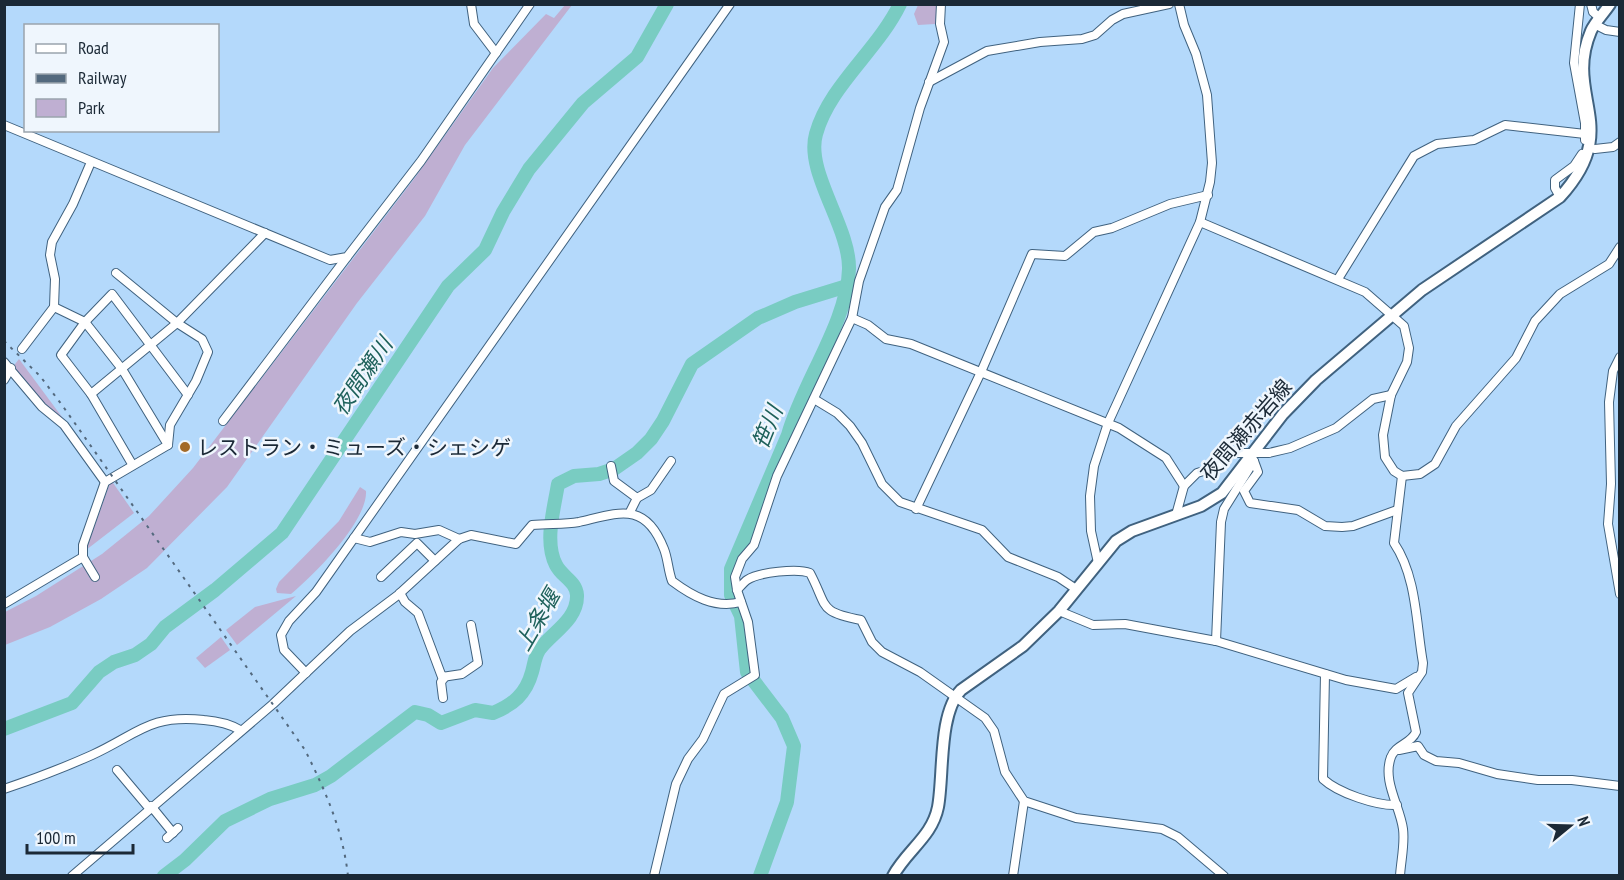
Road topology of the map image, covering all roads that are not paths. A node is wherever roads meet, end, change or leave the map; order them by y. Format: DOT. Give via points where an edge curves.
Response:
graph roads {
  1 [pos="471,4"];
  2 [pos="530,4"];
  3 [pos="730,4"];
  4 [pos="941,4"];
  5 [pos="1168,4"];
  6 [pos="1179,4"];
  7 [pos="1580,4"];
  8 [pos="1591,4"];
  9 [pos="1610,4"];
  10 [pos="1598,21"];
  11 [pos="1620,32"];
  12 [pos="496,53"];
  13 [pos="928,82"];
  14 [pos="4,125"];
  15 [pos="1585,134"];
  16 [pos="1620,142"];
  17 [pos="1595,149"];
  18 [pos="91,162"];
  19 [pos="1208,195"];
  20 [pos="1560,197"];
  21 [pos="1200,222"];
  22 [pos="265,233"];
  23 [pos="1620,248"];
  24 [pos="347,256"];
  25 [pos="116,273"];
  26 [pos="1338,279"];
  27 [pos="54,307"];
  28 [pos="1393,315"];
  29 [pos="852,318"];
  30 [pos="85,322"];
  31 [pos="177,323"];
  32 [pos="152,345"];
  33 [pos="22,348"];
  34 [pos="1620,357"];
  35 [pos="8,365"];
  36 [pos="122,369"];
  37 [pos="981,372"];
  38 [pos="4,380"];
  39 [pos="91,394"];
  40 [pos="188,395"];
  41 [pos="1391,395"];
  42 [pos="814,399"];
  43 [pos="223,421"];
  44 [pos="1108,423"];
  45 [pos="168,445"];
  46 [pos="1252,457"];
  47 [pos="671,462"];
  48 [pos="132,464"];
  49 [pos="612,470"];
  50 [pos="1402,476"];
  51 [pos="105,482"];
  52 [pos="1184,486"];
  53 [pos="637,498"];
  54 [pos="916,509"];
  55 [pos="1397,510"];
  56 [pos="630,512"];
  57 [pos="1176,515"];
  58 [pos="354,538"];
  59 [pos="459,539"];
  60 [pos="83,557"];
  61 [pos="435,561"];
  62 [pos="1098,563"];
  63 [pos="381,577"];
  64 [pos="95,578"];
  65 [pos="1076,589"];
  66 [pos="737,590"];
  67 [pos="400,593"];
  68 [pos="1620,594"];
  69 [pos="737,603"];
  70 [pos="4,604"];
  71 [pos="1059,610"];
  72 [pos="471,625"];
  73 [pos="1216,641"];
  74 [pos="306,673"];
  75 [pos="1325,674"];
  76 [pos="1420,675"];
  77 [pos="445,677"];
  78 [pos="955,696"];
  79 [pos="443,698"];
  80 [pos="240,730"];
  81 [pos="1393,751"];
  82 [pos="117,770"];
  83 [pos="1620,786"];
  84 [pos="4,789"];
  85 [pos="1023,801"];
  86 [pos="1397,805"];
  87 [pos="150,807"];
  88 [pos="173,833"];
  89 [pos="72,876"];
  90 [pos="654,876"];
  91 [pos="893,876"];
  92 [pos="1012,876"];
  93 [pos="1224,876"];
  94 [pos="1400,876"];
  1 -- 12 [label="street" via="474,24"];
  2 -- 12 [label="street"];
  3 -- 58 [label="street"];
  4 -- 13 [label="street" via="944,42"];
  5 -- 13 [label="street" via="1123,14 1095,36 987,51"];
  6 -- 19 [label="street" via="1207,95 1212,163"];
  7 -- 15 [label="street" via="1574,63"];
  8 -- 10 [label="street"];
  9 -- 10 [label="main road, 夜間瀬赤岩線"];
  10 -- 11 [label="street" via="1606,30"];
  10 -- 17 [label="main road, 夜間瀬赤岩線" via="1591,31 1585,61 1597,127"];
  12 -- 24 [label="street" via="421,161"];
  13 -- 29 [label="street" via="897,190 885,207 859,281"];
  14 -- 18 [label="street"];
  15 -- 20 [label="street" via="1582,156 1555,180"];
  15 -- 26 [label="street" via="1505,125 1474,140 1423,149 1414,156"];
  16 -- 17 [label="street"];
  17 -- 20 [label="main road, 夜間瀬赤岩線" via="1575,183"];
  18 -- 22 [label="street"];
  18 -- 27 [label="street" via="52,242"];
  19 -- 21 [label="street"];
  19 -- 37 [label="street" via="1170,204 1094,232 1065,256 1032,254"];
  20 -- 28 [label="main road, 夜間瀬赤岩線" via="1422,290"];
  21 -- 26 [label="street"];
  21 -- 44 [label="street"];
  22 -- 24 [label="street" via="330,260"];
  22 -- 31 [label="street"];
  23 -- 50 [label="street" via="1609,264 1560,294 1535,321 1516,358 1456,426 1435,464 1420,474"];
  24 -- 43 [label="street"];
  25 -- 31 [label="street"];
  26 -- 28 [label="street" via="1365,292"];
  27 -- 30 [label="street"];
  27 -- 33 [label="street"];
  28 -- 41 [label="street" via="1408,333 1409,348 1407,362"];
  28 -- 46 [label="main road, 夜間瀬赤岩線" via="1316,380 1283,414"];
  29 -- 37 [label="street" via="886,339 911,344"];
  29 -- 42 [label="street"];
  30 -- 32 [label="street" via="112,294"];
  30 -- 36 [label="street"];
  30 -- 39 [label="street" via="61,355"];
  31 -- 32 [label="street"];
  31 -- 40 [label="street" via="202,339 208,352"];
  32 -- 36 [label="street"];
  32 -- 40 [label="street"];
  34 -- 68 [label="street" via="1608,402 1608,524"];
  35 -- 38 [label="street"];
  35 -- 51 [label="street" via="42,407 64,426"];
  36 -- 39 [label="street"];
  36 -- 45 [label="street"];
  37 -- 44 [label="street"];
  37 -- 54 [label="street"];
  39 -- 48 [label="street"];
  40 -- 45 [label="street" via="170,425"];
  41 -- 46 [label="street" via="1373,399 1318,437"];
  41 -- 50 [label="street" via="1383,447 1389,464"];
  42 -- 54 [label="street" via="850,426 889,493"];
  42 -- 66 [label="street" via="777,476 754,545 742,559 735,577"];
  44 -- 52 [label="street" via="1166,458"];
  44 -- 62 [label="street" via="1094,466 1090,496 1091,531"];
  45 -- 48 [label="street"];
  46 -- 52 [label="street" via="1232,453 1217,467 1197,473"];
  46 -- 55 [label="street" via="1258,472 1244,491 1250,503 1298,510 1325,526 1342,527"];
  46 -- 57 [label="main road, 夜間瀬赤岩線" via="1222,493"];
  46 -- 73 [label="street" via="1221,522"];
  47 -- 53 [label="street" via="651,490"];
  48 -- 51 [label="street"];
  49 -- 53 [label="street" via="614,481"];
  50 -- 55 [label="street"];
  51 -- 60 [label="street" via="83,545"];
  52 -- 57 [label="street"];
  53 -- 56 [label="street"];
  54 -- 65 [label="street" via="982,530 1008,557"];
  55 -- 76 [label="street" via="1394,543 1402,554 1410,581 1423,663"];
  56 -- 59 [label="street" via="532,525 516,544 471,535"];
  56 -- 69 [label="street" via="646,521 658,536 672,580 709,602"];
  57 -- 62 [label="main road, 夜間瀬赤岩線" via="1132,531"];
  58 -- 59 [label="street" via="370,542 401,532 439,530"];
  58 -- 74 [label="street" via="281,635 284,650"];
  59 -- 61 [label="street"];
  60 -- 64 [label="street"];
  60 -- 70 [label="street"];
  61 -- 63 [label="street" via="417,543"];
  61 -- 67 [label="street"];
  62 -- 65 [label="main road, 夜間瀬赤岩線"];
  65 -- 71 [label="main road, 夜間瀬赤岩線"];
  66 -- 69 [label="street"];
  66 -- 78 [label="street" via="748,579 800,569 810,573 827,609 861,620 872,642 882,651"];
  67 -- 74 [label="street" via="350,631"];
  67 -- 77 [label="street" via="418,613"];
  69 -- 90 [label="street" via="748,622 751,677 724,694 703,740 688,759 676,784"];
  71 -- 73 [label="street" via="1093,625 1125,624"];
  71 -- 78 [label="main road, 夜間瀬赤岩線" via="1023,646"];
  72 -- 77 [label="street" via="478,663 462,674"];
  73 -- 75 [label="street"];
  74 -- 80 [label="street"];
  75 -- 76 [label="street" via="1396,689"];
  75 -- 86 [label="street" via="1323,779 1335,788 1374,803"];
  76 -- 81 [label="street" via="1407,693 1416,732"];
  77 -- 79 [label="street" via="441,682"];
  78 -- 85 [label="street" via="985,718 994,731 1005,772"];
  78 -- 91 [label="main road" via="946,729 934,824"];
  80 -- 84 [label="street" via="213,721 174,717 154,722 93,754"];
  80 -- 87 [label="street"];
  81 -- 83 [label="street" via="1418,746 1424,755 1436,761 1497,774"];
  81 -- 86 [label="street" via="1388,766"];
  82 -- 87 [label="street"];
  85 -- 92 [label="street"];
  85 -- 93 [label="street" via="1076,818 1162,829 1178,837"];
  86 -- 94 [label="street" via="1404,830"];
  87 -- 88 [label="street"];
  87 -- 89 [label="street"];
}
